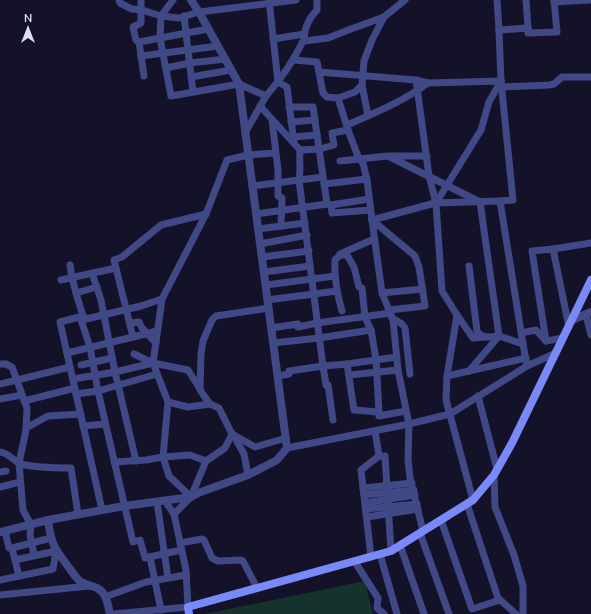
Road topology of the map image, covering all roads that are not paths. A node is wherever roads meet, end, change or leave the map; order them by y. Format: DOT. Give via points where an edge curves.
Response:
graph roads {
  1 [pos="119,0"];
  2 [pos="142,0"];
  3 [pos="173,0"];
  4 [pos="191,0"];
  5 [pos="296,0"];
  6 [pos="317,0"];
  7 [pos="405,0"];
  8 [pos="497,0"];
  9 [pos="526,0"];
  10 [pos="590,0"];
  11 [pos="554,1"];
  12 [pos="269,2"];
  13 [pos="142,10"];
  14 [pos="199,12"];
  15 [pos="161,16"];
  16 [pos="184,16"];
  17 [pos="384,17"];
  18 [pos="528,28"];
  19 [pos="208,29"];
  20 [pos="500,30"];
  21 [pos="185,33"];
  22 [pos="160,38"];
  23 [pos="304,38"];
  24 [pos="274,39"];
  25 [pos="139,42"];
  26 [pos="218,46"];
  27 [pos="188,49"];
  28 [pos="163,52"];
  29 [pos="141,56"];
  30 [pos="225,59"];
  31 [pos="294,60"];
  32 [pos="190,63"];
  33 [pos="166,68"];
  34 [pos="231,70"];
  35 [pos="319,72"];
  36 [pos="144,76"];
  37 [pos="191,77"];
  38 [pos="363,77"];
  39 [pos="591,77"];
  40 [pos="416,80"];
  41 [pos="278,82"];
  42 [pos="428,83"];
  43 [pos="239,84"];
  44 [pos="501,84"];
  45 [pos="362,85"];
  46 [pos="417,91"];
  47 [pos="194,92"];
  48 [pos="266,96"];
  49 [pos="338,98"];
  50 [pos="260,106"];
  51 [pos="289,108"];
  52 [pos="368,116"];
  53 [pos="272,120"];
  54 [pos="315,120"];
  55 [pos="291,122"];
  56 [pos="348,128"];
  57 [pos="245,133"];
  58 [pos="318,135"];
  59 [pos="294,140"];
  60 [pos="320,149"];
  61 [pos="300,150"];
  62 [pos="275,153"];
  63 [pos="248,155"];
  64 [pos="388,156"];
  65 [pos="427,156"];
  66 [pos="359,159"];
  67 [pos="340,161"];
  68 [pos="429,176"];
  69 [pos="367,179"];
  70 [pos="299,180"];
  71 [pos="324,180"];
  72 [pos="278,182"];
  73 [pos="447,185"];
  74 [pos="252,186"];
  75 [pos="369,199"];
  76 [pos="500,201"];
  77 [pos="480,202"];
  78 [pos="436,203"];
  79 [pos="329,204"];
  80 [pos="303,208"];
  81 [pos="370,210"];
  82 [pos="281,211"];
  83 [pos="206,214"];
  84 [pos="256,214"];
  85 [pos="372,220"];
  86 [pos="305,223"];
  87 [pos="281,226"];
  88 [pos="258,229"];
  89 [pos="307,235"];
  90 [pos="374,240"];
  91 [pos="260,244"];
  92 [pos="591,244"];
  93 [pos="553,249"];
  94 [pos="309,251"];
  95 [pos="340,254"];
  96 [pos="262,257"];
  97 [pos="70,265"];
  98 [pos="310,266"];
  99 [pos="470,266"];
  100 [pos="116,268"];
  101 [pos="264,272"];
  102 [pos="92,273"];
  103 [pos="334,276"];
  104 [pos="72,278"];
  105 [pos="312,279"];
  106 [pos="61,280"];
  107 [pos="591,280"];
  108 [pos="266,285"];
  109 [pos="97,287"];
  110 [pos="422,289"];
  111 [pos="337,291"];
  112 [pos="76,293"];
  113 [pos="382,293"];
  114 [pos="313,294"];
  115 [pos="162,299"];
  116 [pos="268,304"];
  117 [pos="127,310"];
  118 [pos="342,311"];
  119 [pos="391,313"];
  120 [pos="104,314"];
  121 [pos="588,314"];
  122 [pos="457,315"];
  123 [pos="83,316"];
  124 [pos="366,317"];
  125 [pos="130,323"];
  126 [pos="317,323"];
  127 [pos="570,324"];
  128 [pos="271,328"];
  129 [pos="371,330"];
  130 [pos="157,331"];
  131 [pos="521,333"];
  132 [pos="147,334"];
  133 [pos="591,335"];
  134 [pos="499,336"];
  135 [pos="133,337"];
  136 [pos="319,338"];
  137 [pos="563,338"];
  138 [pos="546,341"];
  139 [pos="109,343"];
  140 [pos="156,343"];
  141 [pos="273,343"];
  142 [pos="523,344"];
  143 [pos="90,348"];
  144 [pos="67,353"];
  145 [pos="556,353"];
  146 [pos="134,354"];
  147 [pos="397,356"];
  148 [pos="112,358"];
  149 [pos="526,358"];
  150 [pos="376,359"];
  151 [pos="92,361"];
  152 [pos="153,363"];
  153 [pos="0,364"];
  154 [pos="347,364"];
  155 [pos="81,365"];
  156 [pos="323,366"];
  157 [pos="528,366"];
  158 [pos="70,367"];
  159 [pos="398,370"];
  160 [pos="469,371"];
  161 [pos="115,372"];
  162 [pos="376,372"];
  163 [pos="94,374"];
  164 [pos="157,374"];
  165 [pos="410,374"];
  166 [pos="349,375"];
  167 [pos="278,376"];
  168 [pos="447,376"];
  169 [pos="73,379"];
  170 [pos="17,380"];
  171 [pos="0,384"];
  172 [pos="118,385"];
  173 [pos="200,390"];
  174 [pos="76,391"];
  175 [pos="98,391"];
  176 [pos="478,396"];
  177 [pos="23,398"];
  178 [pos="0,399"];
  179 [pos="168,402"];
  180 [pos="210,404"];
  181 [pos="406,411"];
  182 [pos="81,414"];
  183 [pos="379,414"];
  184 [pos="450,414"];
  185 [pos="333,420"];
  186 [pos="105,424"];
  187 [pos="409,424"];
  188 [pos="83,426"];
  189 [pos="26,428"];
  190 [pos="377,430"];
  191 [pos="232,434"];
  192 [pos="286,438"];
  193 [pos="287,448"];
  194 [pos="0,452"];
  195 [pos="379,456"];
  196 [pos="163,457"];
  197 [pos="206,460"];
  198 [pos="136,461"];
  199 [pos="114,462"];
  200 [pos="19,463"];
  201 [pos="495,472"];
  202 [pos="248,475"];
  203 [pos="20,482"];
  204 [pos="0,487"];
  205 [pos="413,489"];
  206 [pos="364,491"];
  207 [pos="191,496"];
  208 [pos="387,500"];
  209 [pos="161,501"];
  210 [pos="470,502"];
  211 [pos="124,506"];
  212 [pos="418,507"];
  213 [pos="102,510"];
  214 [pos="366,510"];
  215 [pos="78,514"];
  216 [pos="174,514"];
  217 [pos="48,520"];
  218 [pos="441,520"];
  219 [pos="31,525"];
  220 [pos="3,532"];
  221 [pos="421,532"];
  222 [pos="51,538"];
  223 [pos="32,543"];
  224 [pos="400,545"];
  225 [pos="180,546"];
  226 [pos="12,548"];
  227 [pos="56,551"];
  228 [pos="390,551"];
  229 [pos="164,553"];
  230 [pos="380,554"];
  231 [pos="34,555"];
  232 [pos="150,557"];
  233 [pos="371,557"];
  234 [pos="15,560"];
  235 [pos="355,562"];
  236 [pos="19,576"];
  237 [pos="186,576"];
  238 [pos="168,578"];
  239 [pos="0,580"];
  240 [pos="154,580"];
  241 [pos="88,586"];
  242 [pos="257,588"];
  243 [pos="0,594"];
  244 [pos="105,597"];
  245 [pos="500,600"];
  246 [pos="161,610"];
  247 [pos="189,610"];
  248 [pos="473,612"];
  249 [pos="110,614"];
  250 [pos="114,614"];
  251 [pos="384,614"];
  252 [pos="397,614"];
  253 [pos="424,614"];
  254 [pos="449,614"];
  255 [pos="516,614"];
  256 [pos="523,614"];
  1 -- 13 [label="street" via="132,9"];
  2 -- 13 [label="street"];
  3 -- 15 [label="street"];
  4 -- 14 [label="street"];
  5 -- 12 [label="street"];
  6 -- 23 [label="street" via="317,10 310,17"];
  7 -- 17 [label="street"];
  8 -- 20 [label="street"];
  9 -- 18 [label="street"];
  10 -- 11 [label="street"];
  11 -- 18 [label="street" via="557,32 528,33"];
  12 -- 14 [label="street"];
  12 -- 24 [label="street"];
  13 -- 15 [label="street"];
  13 -- 25 [label="street" via="141,23 133,28"];
  14 -- 16 [label="street"];
  14 -- 19 [label="street"];
  15 -- 16 [label="street"];
  15 -- 22 [label="street"];
  16 -- 21 [label="street"];
  17 -- 23 [label="street" via="328,38"];
  17 -- 38 [label="street" via="364,61"];
  18 -- 20 [label="street"];
  19 -- 21 [label="street"];
  19 -- 26 [label="street"];
  20 -- 44 [label="street"];
  21 -- 22 [label="street"];
  21 -- 27 [label="street"];
  22 -- 25 [label="street"];
  22 -- 28 [label="street"];
  23 -- 24 [label="street"];
  23 -- 31 [label="street"];
  24 -- 41 [label="street"];
  25 -- 29 [label="street"];
  26 -- 27 [label="street"];
  26 -- 30 [label="street"];
  27 -- 28 [label="street"];
  27 -- 32 [label="street"];
  28 -- 29 [label="street"];
  28 -- 33 [label="street"];
  29 -- 36 [label="street"];
  30 -- 32 [label="street"];
  30 -- 34 [label="street"];
  31 -- 35 [label="street" via="316,62"];
  31 -- 41 [label="street"];
  32 -- 33 [label="street"];
  32 -- 37 [label="street"];
  33 -- 47 [label="street" via="171,96"];
  34 -- 37 [label="street"];
  34 -- 43 [label="street"];
  35 -- 38 [label="street"];
  35 -- 49 [label="street" via="323,93 328,97"];
  37 -- 47 [label="street"];
  38 -- 40 [label="street"];
  38 -- 45 [label="street"];
  39 -- 44 [label="street" via="562,77 549,85"];
  40 -- 42 [label="street"];
  40 -- 46 [label="street"];
  41 -- 48 [label="street"];
  41 -- 51 [label="street" via="287,87"];
  42 -- 44 [label="street"];
  42 -- 46 [label="street"];
  43 -- 47 [label="street"];
  43 -- 48 [label="street"];
  43 -- 57 [label="street"];
  44 -- 73 [label="street" via="489,102 481,130"];
  44 -- 76 [label="street" via="513,200"];
  45 -- 49 [label="street" via="355,92"];
  45 -- 52 [label="street"];
  46 -- 52 [label="street"];
  46 -- 65 [label="street"];
  48 -- 50 [label="street"];
  49 -- 56 [label="street"];
  50 -- 53 [label="street"];
  50 -- 57 [label="street"];
  51 -- 54 [label="street" via="313,106"];
  51 -- 55 [label="street"];
  52 -- 56 [label="street"];
  53 -- 59 [label="street"];
  53 -- 62 [label="street"];
  54 -- 55 [label="street"];
  54 -- 58 [label="street"];
  55 -- 59 [label="street"];
  56 -- 60 [label="street" via="332,133 334,145"];
  56 -- 66 [label="street"];
  57 -- 63 [label="street"];
  58 -- 59 [label="street"];
  58 -- 60 [label="street"];
  59 -- 61 [label="street"];
  60 -- 61 [label="street"];
  60 -- 71 [label="street"];
  61 -- 70 [label="street"];
  62 -- 63 [label="street"];
  62 -- 72 [label="street"];
  63 -- 74 [label="street"];
  63 -- 83 [label="street" via="227,160"];
  64 -- 65 [label="street"];
  64 -- 66 [label="street"];
  64 -- 68 [label="street"];
  65 -- 68 [label="street"];
  66 -- 67 [label="street"];
  66 -- 69 [label="street" via="363,163"];
  68 -- 73 [label="street"];
  68 -- 78 [label="street"];
  69 -- 71 [label="street"];
  69 -- 75 [label="street"];
  70 -- 71 [label="street"];
  70 -- 72 [label="street"];
  70 -- 80 [label="street"];
  71 -- 79 [label="street"];
  72 -- 74 [label="street"];
  72 -- 82 [label="street" via="278,196 282,198"];
  73 -- 77 [label="street"];
  73 -- 78 [label="street"];
  74 -- 84 [label="street"];
  75 -- 79 [label="street"];
  75 -- 81 [label="street"];
  76 -- 77 [label="street"];
  76 -- 131 [label="street"];
  77 -- 78 [label="street"];
  77 -- 134 [label="street"];
  78 -- 85 [label="street"];
  78 -- 122 [label="street" via="442,291"];
  79 -- 80 [label="street"];
  79 -- 81 [label="street" via="332,213"];
  80 -- 82 [label="street"];
  80 -- 86 [label="street"];
  81 -- 85 [label="street"];
  82 -- 84 [label="street"];
  82 -- 87 [label="street"];
  83 -- 100 [label="street" via="161,225 122,257 114,260"];
  83 -- 115 [label="street"];
  84 -- 88 [label="street"];
  85 -- 90 [label="street"];
  85 -- 110 [label="street" via="415,256"];
  86 -- 87 [label="street"];
  86 -- 89 [label="street"];
  87 -- 88 [label="street"];
  88 -- 91 [label="street"];
  89 -- 91 [label="street"];
  89 -- 94 [label="street"];
  90 -- 95 [label="street"];
  90 -- 113 [label="street"];
  91 -- 96 [label="street"];
  92 -- 93 [label="street"];
  93 -- 127 [label="street"];
  93 -- 138 [label="street" via="532,251"];
  94 -- 96 [label="street"];
  94 -- 98 [label="street"];
  95 -- 103 [label="street" via="335,260"];
  95 -- 124 [label="street" via="347,255 354,267 359,287 362,288"];
  96 -- 101 [label="street"];
  97 -- 104 [label="street"];
  98 -- 101 [label="street"];
  98 -- 105 [label="street"];
  99 -- 134 [label="street" via="477,331 483,337"];
  100 -- 102 [label="street"];
  100 -- 117 [label="street"];
  101 -- 108 [label="street"];
  102 -- 104 [label="street"];
  102 -- 109 [label="street"];
  103 -- 105 [label="street"];
  103 -- 111 [label="street"];
  104 -- 106 [label="street"];
  104 -- 112 [label="street"];
  105 -- 108 [label="street"];
  105 -- 114 [label="street"];
  107 -- 127 [label="main road"];
  108 -- 116 [label="street"];
  109 -- 112 [label="street"];
  109 -- 120 [label="street"];
  110 -- 113 [label="street"];
  110 -- 119 [label="street" via="425,306"];
  111 -- 114 [label="street"];
  111 -- 118 [label="street"];
  112 -- 123 [label="street"];
  113 -- 119 [label="street"];
  114 -- 116 [label="street"];
  114 -- 126 [label="street"];
  115 -- 117 [label="street"];
  115 -- 130 [label="street"];
  116 -- 128 [label="street"];
  116 -- 173 [label="street" via="216,316 212,320 203,340"];
  117 -- 120 [label="street"];
  117 -- 125 [label="street"];
  119 -- 124 [label="street"];
  119 -- 147 [label="street"];
  119 -- 165 [label="street" via="405,328"];
  120 -- 123 [label="street" via="86,319"];
  120 -- 139 [label="street"];
  121 -- 127 [label="street"];
  121 -- 133 [label="street"];
  122 -- 134 [label="street" via="473,338"];
  122 -- 168 [label="street"];
  123 -- 143 [label="street" via="81,320"];
  123 -- 144 [label="street" via="60,322"];
  124 -- 126 [label="street"];
  124 -- 129 [label="street"];
  125 -- 132 [label="street" via="139,322"];
  125 -- 135 [label="street"];
  126 -- 128 [label="street"];
  126 -- 136 [label="street"];
  127 -- 137 [label="main road"];
  128 -- 141 [label="street"];
  129 -- 136 [label="street"];
  129 -- 150 [label="street"];
  130 -- 132 [label="street"];
  130 -- 140 [label="street"];
  131 -- 138 [label="street" via="536,330"];
  131 -- 142 [label="street"];
  132 -- 135 [label="street"];
  132 -- 140 [label="street"];
  134 -- 142 [label="street"];
  134 -- 160 [label="street"];
  135 -- 139 [label="street"];
  136 -- 141 [label="street"];
  136 -- 156 [label="street"];
  137 -- 138 [label="street"];
  137 -- 145 [label="main road"];
  139 -- 143 [label="street"];
  139 -- 148 [label="street"];
  140 -- 152 [label="street"];
  141 -- 167 [label="street"];
  142 -- 149 [label="street"];
  143 -- 144 [label="street"];
  143 -- 151 [label="street"];
  144 -- 158 [label="street"];
  145 -- 157 [label="street"];
  145 -- 201 [label="main road"];
  146 -- 152 [label="street"];
  147 -- 150 [label="street"];
  147 -- 159 [label="street"];
  148 -- 151 [label="street"];
  148 -- 161 [label="street"];
  149 -- 157 [label="street"];
  149 -- 160 [label="street"];
  150 -- 154 [label="street"];
  150 -- 162 [label="street"];
  151 -- 155 [label="street"];
  151 -- 163 [label="street"];
  152 -- 161 [label="street"];
  152 -- 164 [label="street"];
  152 -- 173 [label="street" via="188,370"];
  153 -- 170 [label="street" via="12,367"];
  154 -- 156 [label="street"];
  154 -- 166 [label="street"];
  156 -- 167 [label="street" via="289,371 290,374"];
  156 -- 185 [label="street"];
  157 -- 176 [label="street"];
  158 -- 169 [label="street"];
  158 -- 170 [label="street"];
  159 -- 162 [label="street"];
  159 -- 181 [label="street"];
  160 -- 168 [label="street"];
  161 -- 163 [label="street"];
  161 -- 172 [label="street"];
  162 -- 166 [label="street"];
  162 -- 183 [label="street"];
  163 -- 169 [label="street"];
  163 -- 175 [label="street"];
  164 -- 172 [label="street"];
  164 -- 179 [label="street"];
  166 -- 183 [label="street" via="354,410"];
  167 -- 192 [label="street"];
  168 -- 184 [label="street" via="446,400"];
  169 -- 174 [label="street"];
  170 -- 171 [label="street"];
  170 -- 177 [label="street"];
  172 -- 175 [label="street"];
  172 -- 198 [label="street"];
  173 -- 180 [label="street"];
  174 -- 175 [label="street"];
  174 -- 177 [label="street"];
  174 -- 182 [label="street"];
  175 -- 186 [label="street"];
  176 -- 184 [label="street"];
  176 -- 201 [label="street"];
  177 -- 178 [label="street"];
  177 -- 189 [label="street" via="27,408"];
  179 -- 180 [label="street" via="188,407"];
  179 -- 196 [label="street"];
  180 -- 191 [label="street" via="219,408"];
  181 -- 183 [label="street"];
  181 -- 187 [label="street"];
  182 -- 188 [label="street"];
  182 -- 189 [label="street" via="48,416"];
  183 -- 190 [label="street"];
  184 -- 187 [label="street"];
  184 -- 210 [label="street"];
  186 -- 188 [label="street"];
  186 -- 199 [label="street"];
  187 -- 190 [label="street"];
  187 -- 205 [label="street" via="408,460"];
  188 -- 213 [label="street"];
  189 -- 200 [label="street"];
  190 -- 193 [label="street"];
  190 -- 195 [label="street"];
  191 -- 192 [label="street" via="255,447"];
  191 -- 197 [label="street" via="225,448"];
  191 -- 202 [label="street" via="244,454"];
  192 -- 193 [label="street"];
  193 -- 202 [label="street" via="277,460"];
  194 -- 200 [label="street" via="7,453"];
  195 -- 206 [label="street" via="361,470"];
  195 -- 208 [label="street" via="385,456"];
  196 -- 197 [label="street" via="190,455"];
  196 -- 198 [label="street"];
  196 -- 207 [label="street" via="169,476"];
  197 -- 207 [label="street"];
  198 -- 199 [label="street"];
  199 -- 211 [label="street"];
  200 -- 203 [label="street"];
  200 -- 215 [label="street" via="37,467 71,468"];
  201 -- 210 [label="main road"];
  201 -- 256 [label="street" via="495,507 523,586"];
  202 -- 207 [label="street"];
  203 -- 204 [label="street"];
  203 -- 219 [label="street" via="23,510"];
  205 -- 208 [label="street"];
  205 -- 208 [label="street"];
  205 -- 212 [label="street"];
  206 -- 208 [label="street"];
  206 -- 214 [label="street"];
  207 -- 209 [label="street"];
  207 -- 216 [label="street"];
  208 -- 212 [label="street"];
  208 -- 214 [label="street"];
  208 -- 214 [label="street"];
  208 -- 228 [label="street"];
  209 -- 211 [label="street"];
  209 -- 216 [label="street"];
  209 -- 229 [label="street"];
  210 -- 218 [label="main road"];
  210 -- 245 [label="street"];
  211 -- 213 [label="street"];
  211 -- 232 [label="street" via="133,542 140,540 145,558"];
  212 -- 221 [label="street"];
  213 -- 215 [label="street"];
  214 -- 233 [label="street"];
  215 -- 217 [label="street"];
  216 -- 225 [label="street"];
  217 -- 219 [label="street"];
  217 -- 222 [label="street"];
  218 -- 221 [label="main road"];
  218 -- 248 [label="street"];
  219 -- 220 [label="street"];
  219 -- 223 [label="street"];
  220 -- 226 [label="street" via="9,548"];
  221 -- 224 [label="main road"];
  221 -- 254 [label="street"];
  222 -- 223 [label="street"];
  222 -- 227 [label="street"];
  223 -- 226 [label="street"];
  223 -- 231 [label="street"];
  224 -- 228 [label="main road"];
  224 -- 253 [label="street"];
  225 -- 229 [label="street"];
  225 -- 237 [label="street"];
  225 -- 242 [label="street" via="202,538 212,558 218,561 241,560"];
  226 -- 234 [label="street"];
  227 -- 231 [label="street"];
  227 -- 236 [label="street" via="53,569"];
  227 -- 241 [label="street" via="79,581"];
  228 -- 230 [label="main road"];
  229 -- 232 [label="street"];
  229 -- 238 [label="street"];
  230 -- 233 [label="main road"];
  230 -- 252 [label="street"];
  231 -- 234 [label="street"];
  232 -- 240 [label="street"];
  233 -- 235 [label="main road"];
  234 -- 236 [label="street"];
  235 -- 242 [label="main road"];
  235 -- 251 [label="street" via="378,598 377,608"];
  236 -- 239 [label="street"];
  237 -- 238 [label="street"];
  237 -- 247 [label="street"];
  238 -- 240 [label="street"];
  240 -- 244 [label="street"];
  240 -- 246 [label="street"];
  241 -- 243 [label="street"];
  241 -- 244 [label="street" via="98,588"];
  242 -- 247 [label="main road"];
  244 -- 249 [label="street"];
  245 -- 248 [label="street"];
  245 -- 255 [label="street"];
  246 -- 247 [label="street"];
  246 -- 250 [label="street"];
}
